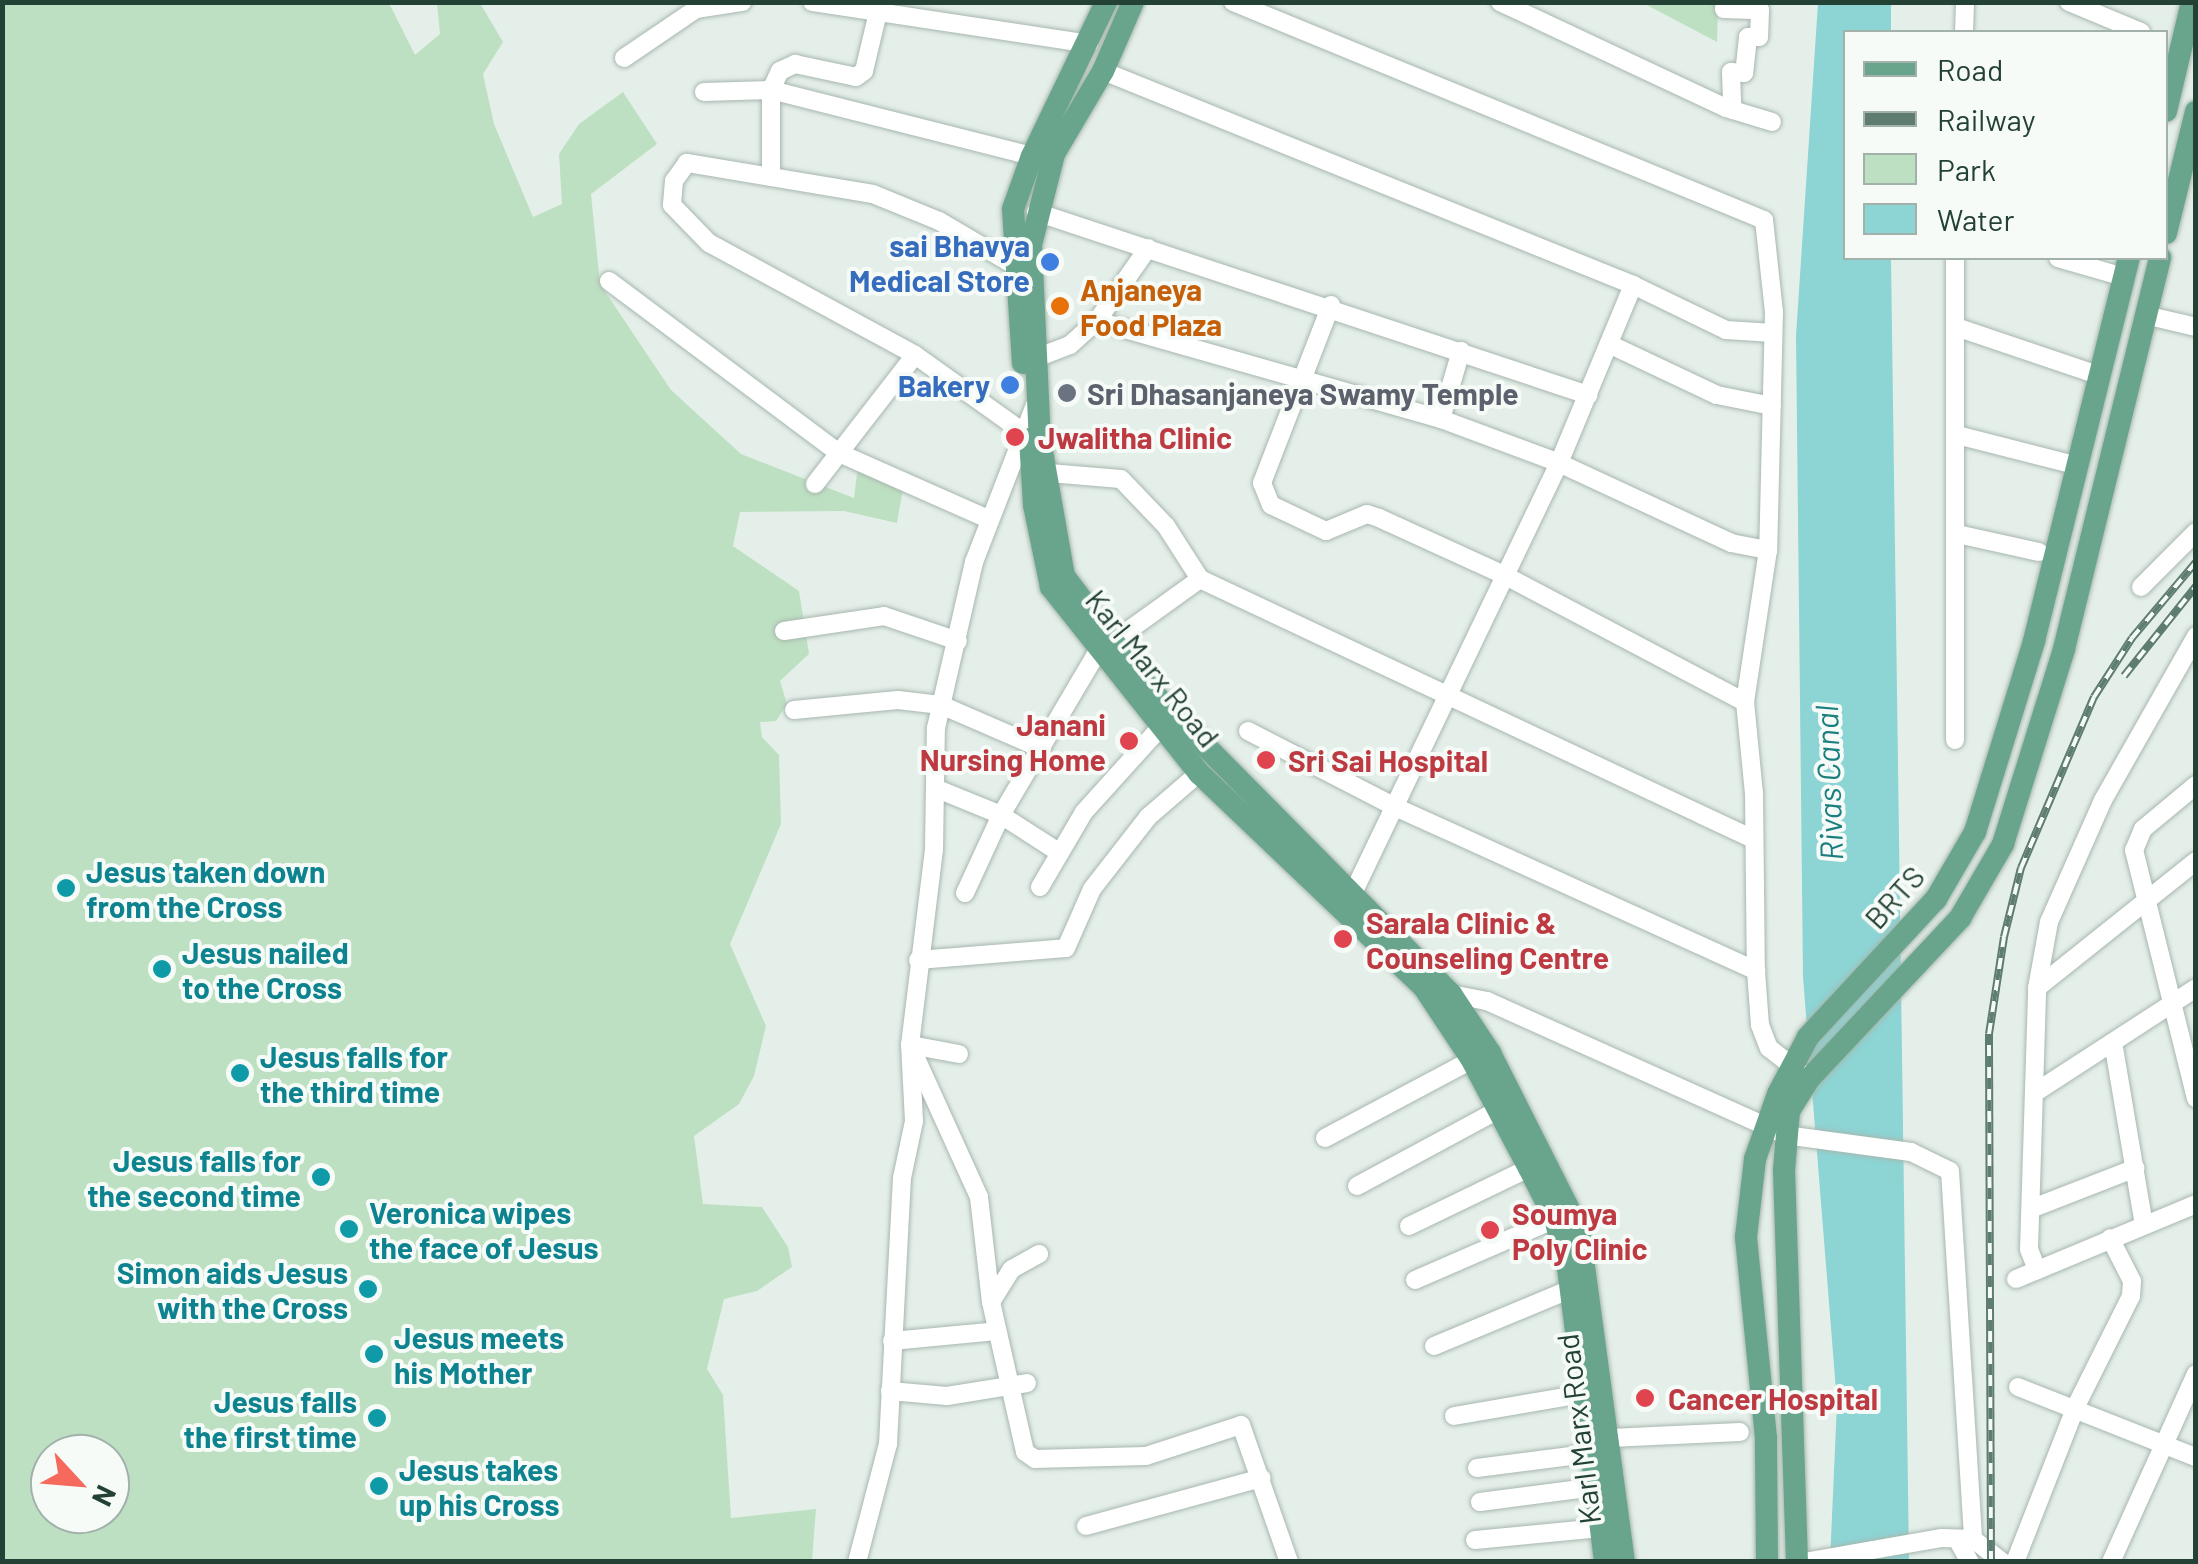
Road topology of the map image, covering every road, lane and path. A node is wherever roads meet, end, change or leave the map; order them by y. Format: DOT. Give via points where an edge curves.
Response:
graph roads {
  1 [pos="742,2"];
  2 [pos="812,2"];
  3 [pos="1106,2"];
  4 [pos="1133,2"];
  5 [pos="1233,2"];
  6 [pos="1500,2"];
  7 [pos="1725,2"];
  8 [pos="1965,2"];
  9 [pos="2069,2"];
  10 [pos="2192,2"];
  11 [pos="879,8"];
  12 [pos="1964,30"];
  13 [pos="2136,30"];
  14 [pos="1088,44"];
  15 [pos="2173,46"];
  16 [pos="624,58"];
  17 [pos="1103,71"];
  18 [pos="771,90"];
  19 [pos="704,92"];
  20 [pos="2168,92"];
  21 [pos="1732,110"];
  22 [pos="2196,112"];
  23 [pos="1772,122"];
  24 [pos="1032,156"];
  25 [pos="771,177"];
  26 [pos="1036,212"];
  27 [pos="2168,226"];
  28 [pos="1148,248"];
  29 [pos="1955,260"];
  30 [pos="2073,260"];
  31 [pos="2160,260"];
  32 [pos="1012,264"];
  33 [pos="2127,267"];
  34 [pos="610,282"];
  35 [pos="1633,285"];
  36 [pos="1330,304"];
  37 [pos="2146,315"];
  38 [pos="1096,321"];
  39 [pos="2196,326"];
  40 [pos="1956,327"];
  41 [pos="1774,333"];
  42 [pos="1611,345"];
  43 [pos="1462,351"];
  44 [pos="915,355"];
  45 [pos="1036,358"];
  46 [pos="2101,376"];
  47 [pos="1300,383"];
  48 [pos="1588,395"];
  49 [pos="1772,406"];
  50 [pos="1029,414"];
  51 [pos="1441,418"];
  52 [pos="1957,435"];
  53 [pos="839,454"];
  54 [pos="1558,463"];
  55 [pos="2079,466"];
  56 [pos="1049,473"];
  57 [pos="815,484"];
  58 [pos="990,520"];
  59 [pos="2196,532"];
  60 [pos="1957,534"];
  61 [pos="1768,550"];
  62 [pos="2039,552"];
  63 [pos="1502,574"];
  64 [pos="1200,579"];
  65 [pos="2141,587"];
  66 [pos="784,631"];
  67 [pos="958,641"];
  68 [pos="2194,642"];
  69 [pos="1104,647"];
  70 [pos="1445,692"];
  71 [pos="1745,702"];
  72 [pos="941,706"];
  73 [pos="794,710"];
  74 [pos="1160,728"];
  75 [pos="1248,731"];
  76 [pos="1954,740"];
  77 [pos="1042,750"];
  78 [pos="1199,774"];
  79 [pos="2196,786"];
  80 [pos="935,788"];
  81 [pos="1393,806"];
  82 [pos="1000,815"];
  83 [pos="1753,839"];
  84 [pos="1060,853"];
  85 [pos="2196,861"];
  86 [pos="1040,888"];
  87 [pos="1354,891"];
  88 [pos="965,893"];
  89 [pos="2147,900"];
  90 [pos="918,960"];
  91 [pos="1756,971"];
  92 [pos="2037,988"];
  93 [pos="2196,988"];
  94 [pos="1452,994"];
  95 [pos="2174,1002"];
  96 [pos="2113,1042"];
  97 [pos="910,1046"];
  98 [pos="959,1054"];
  99 [pos="1472,1060"];
  100 [pos="1800,1073"];
  101 [pos="2039,1090"];
  102 [pos="2196,1098"];
  103 [pos="1498,1110"];
  104 [pos="1785,1134"];
  105 [pos="1325,1138"];
  106 [pos="1529,1168"];
  107 [pos="2136,1168"];
  108 [pos="1357,1186"];
  109 [pos="2196,1204"];
  110 [pos="2032,1208"];
  111 [pos="1555,1219"];
  112 [pos="2144,1224"];
  113 [pos="1409,1226"];
  114 [pos="2110,1238"];
  115 [pos="1039,1254"];
  116 [pos="2037,1270"];
  117 [pos="2016,1279"];
  118 [pos="1416,1280"];
  119 [pos="1571,1289"];
  120 [pos="991,1302"];
  121 [pos="997,1331"];
  122 [pos="892,1341"];
  123 [pos="1434,1346"];
  124 [pos="2196,1374"];
  125 [pos="1027,1383"];
  126 [pos="1007,1386"];
  127 [pos="2018,1387"];
  128 [pos="890,1391"];
  129 [pos="1587,1393"];
  130 [pos="2076,1406"];
  131 [pos="1454,1416"];
  132 [pos="1740,1432"];
  133 [pos="2164,1444"];
  134 [pos="1602,1446"];
  135 [pos="2196,1457"];
  136 [pos="1477,1468"];
  137 [pos="1262,1478"];
  138 [pos="1596,1487"];
  139 [pos="1480,1502"];
  140 [pos="1086,1526"];
  141 [pos="1600,1528"];
  142 [pos="1958,1539"];
  143 [pos="1475,1540"];
  144 [pos="857,1562"];
  145 [pos="1290,1562"];
  146 [pos="1605,1562"];
  147 [pos="1624,1562"];
  148 [pos="1767,1562"];
  149 [pos="1800,1562"];
  150 [pos="1970,1562"];
  151 [pos="2002,1562"];
  152 [pos="2015,1562"];
  153 [pos="2111,1562"];
  1 -- 16 [label="street" via="696,9"];
  2 -- 11 [label="street"];
  3 -- 14 [label="main road, Karl Marx Road"];
  4 -- 17 [label="main road, Karl Marx Road"];
  5 -- 41 [label="street" via="1759,215 1771,246"];
  6 -- 21 [label="street"];
  7 -- 21 [label="street" via="1724,9 1760,10 1759,37 1748,37 1744,73 1731,72"];
  8 -- 12 [label="street"];
  9 -- 13 [label="street"];
  10 -- 15 [label="main road"];
  11 -- 14 [label="street"];
  11 -- 18 [label="street" via="864,72 856,77 786,65"];
  14 -- 24 [label="main road, Karl Marx Road"];
  15 -- 20 [label="main road"];
  17 -- 26 [label="main road, Karl Marx Road" via="1054,154"];
  17 -- 35 [label="street"];
  18 -- 19 [label="street"];
  18 -- 24 [label="street"];
  18 -- 25 [label="street"];
  21 -- 23 [label="street"];
  22 -- 27 [label="main road"];
  24 -- 32 [label="main road, Karl Marx Road" via="1013,209"];
  25 -- 32 [label="street" via="873,194 939,221"];
  25 -- 44 [label="street" via="687,163 674,181 672,205 684,225 732,258"];
  26 -- 28 [label="street"];
  26 -- 45 [label="main road, Karl Marx Road"];
  28 -- 36 [label="street"];
  28 -- 38 [label="street"];
  29 -- 40 [label="street"];
  30 -- 33 [label="street"];
  31 -- 37 [label="main road, BRTS"];
  32 -- 50 [label="main road, Karl Marx Road"];
  33 -- 46 [label="main road, BRTS"];
  34 -- 53 [label="street"];
  35 -- 41 [label="street" via="1726,330"];
  35 -- 42 [label="street"];
  36 -- 43 [label="street"];
  36 -- 47 [label="street"];
  37 -- 39 [label="street"];
  37 -- 100 [label="main road, BRTS" via="2038,740 1987,877 1928,954"];
  38 -- 45 [label="street" via="1070,344"];
  38 -- 47 [label="street"];
  40 -- 46 [label="street"];
  40 -- 52 [label="street"];
  41 -- 49 [label="street"];
  42 -- 48 [label="street"];
  42 -- 49 [label="street" via="1717,395"];
  43 -- 48 [label="street"];
  43 -- 51 [label="street"];
  44 -- 50 [label="street"];
  44 -- 53 [label="street"];
  45 -- 50 [label="main road, Karl Marx Road"];
  46 -- 55 [label="main road, BRTS"];
  47 -- 51 [label="street"];
  47 -- 63 [label="street" via="1262,482 1271,505 1326,531 1368,514"];
  48 -- 54 [label="street"];
  49 -- 61 [label="street"];
  50 -- 56 [label="main road, Karl Marx Road"];
  50 -- 58 [label="street"];
  50 -- 69 [label="main road, Karl Marx Road" via="1034,505 1051,587"];
  51 -- 54 [label="street"];
  52 -- 55 [label="street"];
  52 -- 60 [label="street"];
  53 -- 57 [label="street"];
  53 -- 58 [label="street"];
  54 -- 61 [label="street" via="1731,543"];
  54 -- 63 [label="street"];
  55 -- 100 [label="main road, BRTS" via="1988,799 1960,864 1808,1038"];
  56 -- 64 [label="street" via="1121,478 1166,526"];
  56 -- 69 [label="main road, Karl Marx Road" via="1064,576"];
  58 -- 67 [label="street"];
  59 -- 65 [label="street"];
  60 -- 62 [label="street"];
  60 -- 76 [label="street"];
  61 -- 71 [label="street"];
  63 -- 70 [label="street"];
  63 -- 71 [label="street"];
  64 -- 69 [label="street"];
  64 -- 70 [label="street"];
  66 -- 67 [label="street" via="884,616"];
  67 -- 72 [label="street"];
  68 -- 92 [label="street" via="2103,800 2049,922"];
  69 -- 74 [label="main road, Karl Marx Road"];
  69 -- 77 [label="street"];
  69 -- 87 [label="main road, Karl Marx Road"];
  70 -- 81 [label="street"];
  70 -- 83 [label="street"];
  71 -- 83 [label="street"];
  72 -- 73 [label="street" via="898,700"];
  72 -- 77 [label="street"];
  72 -- 80 [label="street"];
  74 -- 78 [label="main road, Karl Marx Road"];
  74 -- 84 [label="street" via="1084,812"];
  75 -- 81 [label="street"];
  77 -- 82 [label="street"];
  78 -- 90 [label="street" via="1148,817 1092,888 1066,948"];
  78 -- 99 [label="main road, Karl Marx Road" via="1423,986"];
  79 -- 89 [label="street" via="2137,840"];
  80 -- 82 [label="street"];
  80 -- 90 [label="street"];
  81 -- 87 [label="street"];
  81 -- 91 [label="street"];
  82 -- 84 [label="street"];
  82 -- 88 [label="street"];
  83 -- 91 [label="street"];
  84 -- 86 [label="street"];
  85 -- 89 [label="street"];
  87 -- 94 [label="main road, Karl Marx Road"];
  89 -- 92 [label="street"];
  89 -- 95 [label="street"];
  90 -- 97 [label="street"];
  91 -- 100 [label="street" via="1760,1025 1769,1048"];
  92 -- 101 [label="street"];
  93 -- 95 [label="street"];
  94 -- 104 [label="street" via="1487,1001"];
  94 -- 134 [label="main road, Karl Marx Road" via="1579,1229"];
  95 -- 96 [label="street"];
  95 -- 102 [label="street"];
  96 -- 101 [label="street"];
  96 -- 107 [label="street"];
  97 -- 98 [label="street"];
  97 -- 120 [label="street" via="979,1197"];
  97 -- 122 [label="street" via="914,1121 902,1178"];
  99 -- 103 [label="main road, Karl Marx Road"];
  99 -- 105 [label="street"];
  100 -- 104 [label="main road, BRTS"];
  101 -- 110 [label="street"];
  103 -- 106 [label="main road, Karl Marx Road"];
  103 -- 108 [label="street"];
  104 -- 142 [label="street" via="1911,1152 1938,1161 1954,1186"];
  104 -- 148 [label="main road, BRTS" via="1746,1222 1765,1423"];
  104 -- 149 [label="main road, BRTS"];
  106 -- 111 [label="main road, Karl Marx Road"];
  106 -- 113 [label="street"];
  107 -- 110 [label="street"];
  107 -- 112 [label="street"];
  109 -- 112 [label="street"];
  110 -- 116 [label="street" via="2029,1249"];
  111 -- 118 [label="street"];
  111 -- 119 [label="main road, Karl Marx Road"];
  112 -- 114 [label="street"];
  114 -- 116 [label="street"];
  114 -- 130 [label="street" via="2132,1281 2131,1296"];
  115 -- 120 [label="street" via="1012,1269"];
  116 -- 117 [label="street"];
  119 -- 123 [label="street"];
  119 -- 129 [label="main road, Karl Marx Road"];
  120 -- 121 [label="street"];
  121 -- 122 [label="street"];
  121 -- 126 [label="street"];
  122 -- 128 [label="street"];
  124 -- 133 [label="street"];
  125 -- 126 [label="street"];
  126 -- 128 [label="street" via="947,1396"];
  126 -- 137 [label="street" via="1024,1452 1035,1459 1146,1456 1236,1424 1246,1431"];
  127 -- 130 [label="street"];
  128 -- 144 [label="street" via="888,1444"];
  129 -- 131 [label="street"];
  129 -- 134 [label="main road, Karl Marx Road"];
  130 -- 133 [label="street"];
  130 -- 152 [label="street"];
  132 -- 134 [label="street"];
  133 -- 135 [label="street"];
  133 -- 153 [label="street"];
  134 -- 136 [label="street"];
  134 -- 138 [label="main road, Karl Marx Road"];
  134 -- 147 [label="main road, Karl Marx Road"];
  137 -- 140 [label="street"];
  137 -- 145 [label="street"];
  138 -- 139 [label="street"];
  138 -- 141 [label="main road, Karl Marx Road"];
  141 -- 143 [label="street"];
  141 -- 146 [label="main road, Karl Marx Road"];
  142 -- 149 [label="street"];
  142 -- 150 [label="street"];
  142 -- 151 [label="street"];
}
